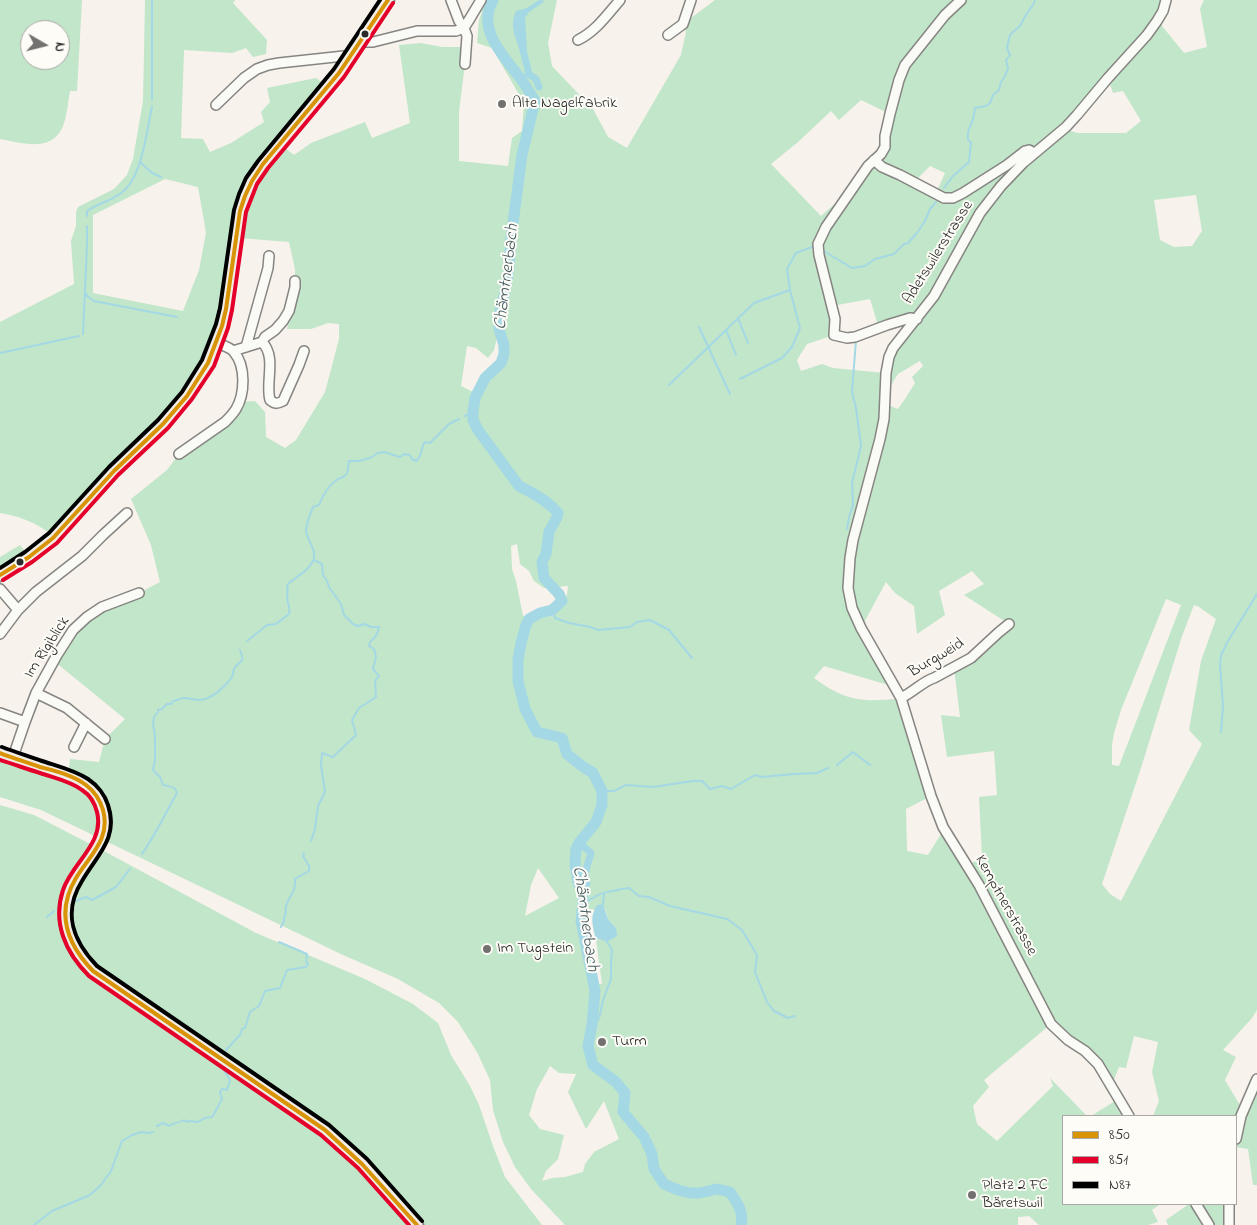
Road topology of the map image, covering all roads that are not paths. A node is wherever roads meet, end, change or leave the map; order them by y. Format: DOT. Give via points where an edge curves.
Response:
graph roads {
  1 [pos="388,0"];
  2 [pos="451,0"];
  3 [pos="481,0"];
  4 [pos="620,0"];
  5 [pos="691,0"];
  6 [pos="962,0"];
  7 [pos="1166,0"];
  8 [pos="464,28"];
  9 [pos="668,35"];
  10 [pos="362,39"];
  11 [pos="578,40"];
  12 [pos="349,57"];
  13 [pos="465,64"];
  14 [pos="216,105"];
  15 [pos="1034,153"];
  16 [pos="874,160"];
  17 [pos="269,256"];
  18 [pos="295,281"];
  19 [pos="916,319"];
  20 [pos="262,342"];
  21 [pos="216,343"];
  22 [pos="246,346"];
  23 [pos="233,351"];
  24 [pos="304,351"];
  25 [pos="178,454"];
  26 [pos="128,513"];
  27 [pos="0,575"];
  28 [pos="0,589"];
  29 [pos="139,594"];
  30 [pos="18,610"];
  31 [pos="1009,624"];
  32 [pos="0,634"];
  33 [pos="895,687"];
  34 [pos="36,693"];
  35 [pos="901,698"];
  36 [pos="0,713"];
  37 [pos="25,722"];
  38 [pos="86,723"];
  39 [pos="105,739"];
  40 [pos="74,747"];
  41 [pos="0,753"];
  42 [pos="13,757"];
  43 [pos="1257,1078"];
  44 [pos="1128,1115"];
  45 [pos="1237,1134"];
  46 [pos="1197,1205"];
  47 [pos="1229,1205"];
  48 [pos="417,1225"];
  49 [pos="1210,1225"];
  50 [pos="1229,1225"];
  1 -- 10 [label="main road"];
  2 -- 8 [label="street"];
  3 -- 8 [label="street"];
  4 -- 11 [label="street" via="602,22"];
  5 -- 9 [label="street" via="683,24"];
  6 -- 16 [label="street" via="945,15 906,65 890,114 885,147"];
  7 -- 15 [label="street, Adetswilerstrasse" via="1158,21 1147,35 1066,127"];
  8 -- 10 [label="street" via="417,31 373,42"];
  8 -- 13 [label="street" via="467,36"];
  10 -- 12 [label="main road"];
  12 -- 14 [label="street" via="268,65 244,78"];
  12 -- 21 [label="main road" via="257,172 245,196 238,217 226,309"];
  15 -- 16 [label="street" via="1025,151 953,198 944,198"];
  15 -- 19 [label="street, Adetswilerstrasse" via="1009,177 980,213 940,286"];
  16 -- 19 [label="street" via="826,227 818,244 835,319 834,335 851,338 910,318"];
  17 -- 22 [label="street"];
  18 -- 20 [label="street" via="289,311"];
  19 -- 33 [label="street, Adetswilerstrasse" via="893,348 887,362 882,432 853,540 848,574 852,608"];
  20 -- 22 [label="street"];
  20 -- 24 [label="street" via="270,364 268,394 274,403 283,401"];
  21 -- 23 [label="street"];
  21 -- 27 [label="main road" via="196,383 173,414 114,471 53,538"];
  22 -- 23 [label="street"];
  23 -- 25 [label="street" via="242,376 241,397 236,409 226,422"];
  26 -- 30 [label="street"];
  28 -- 30 [label="street"];
  29 -- 34 [label="street, Im Rigiblick" via="102,606 86,617 73,630"];
  30 -- 32 [label="street"];
  31 -- 35 [label="street, Burgweid" via="971,658 929,679"];
  33 -- 35 [label="street, Kemptnerstrasse"];
  34 -- 37 [label="street, Im Rigiblick"];
  34 -- 38 [label="street, Im Rigiblick" via="67,708"];
  35 -- 44 [label="street, Kemptnerstrasse" via="931,796 947,834 979,885 1051,1024 1098,1064"];
  36 -- 37 [label="street"];
  37 -- 42 [label="street, Im Rigiblick"];
  38 -- 39 [label="street, Im Rigiblick"];
  38 -- 40 [label="street"];
  41 -- 42 [label="main road"];
  42 -- 48 [label="main road" via="84,783 103,809 102,839 76,879 66,909 69,937 86,964 325,1130 370,1170"];
  43 -- 45 [label="street"];
  46 -- 49 [label="street"];
  47 -- 50 [label="street"];
}
